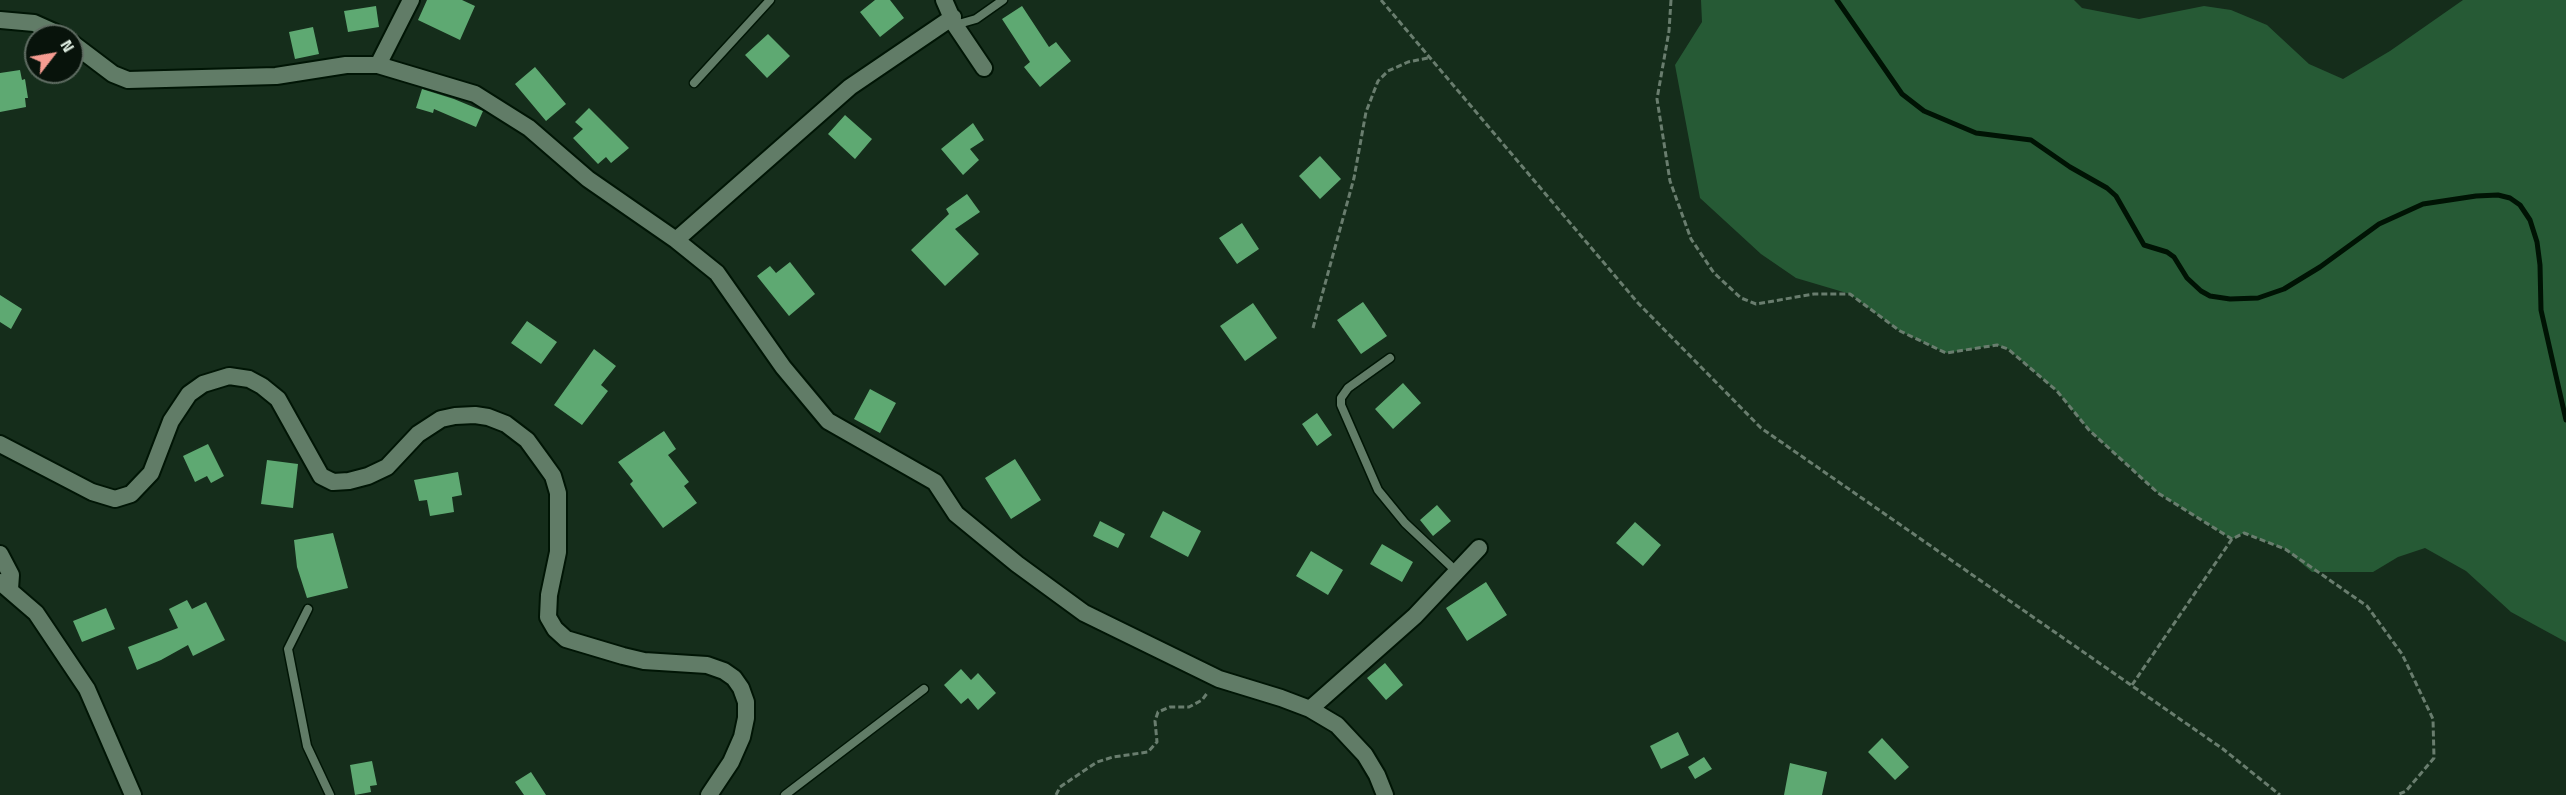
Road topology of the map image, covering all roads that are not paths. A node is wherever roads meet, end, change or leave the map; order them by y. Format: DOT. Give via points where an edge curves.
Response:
graph roads {
  1 [pos="411,0"];
  2 [pos="770,0"];
  3 [pos="944,0"];
  4 [pos="1003,0"];
  5 [pos="0,20"];
  6 [pos="954,21"];
  7 [pos="36,24"];
  8 [pos="84,52"];
  9 [pos="378,65"];
  10 [pos="984,68"];
  11 [pos="694,83"];
  12 [pos="676,240"];
  13 [pos="1390,358"];
  14 [pos="0,444"];
  15 [pos="1479,548"];
  16 [pos="0,554"];
  17 [pos="1456,572"];
  18 [pos="5,585"];
  19 [pos="308,609"];
  20 [pos="924,688"];
  21 [pos="1310,709"];
  22 [pos="133,795"];
  23 [pos="330,795"];
  24 [pos="709,795"];
  25 [pos="785,795"];
  26 [pos="1385,795"];
  1 -- 9 [label="street"];
  2 -- 11 [label="lane"];
  3 -- 6 [label="street"];
  4 -- 6 [label="lane" via="976,19"];
  5 -- 7 [label="street"];
  6 -- 10 [label="street"];
  6 -- 12 [label="street" via="850,87"];
  8 -- 9 [label="street" via="128,80 276,76 346,65"];
  9 -- 12 [label="street" via="475,94 529,128 588,179"];
  12 -- 21 [label="street" via="717,273 783,367 828,421 935,482 956,514 1017,564 1084,613 1219,679"];
  13 -- 17 [label="lane" via="1348,388 1341,405 1378,490 1405,523"];
  14 -- 24 [label="street" via="92,492 115,499 130,494 151,473 171,421 189,394 229,376 262,386 278,399 321,476 333,482 368,476 387,467 418,434 441,419 475,415 506,424 527,440 553,476 558,493 558,552 548,617 555,629 566,639 644,661 707,665 724,671 741,688 746,702 742,737"];
  15 -- 17 [label="street"];
  16 -- 18 [label="street" via="11,575"];
  17 -- 21 [label="street" via="1415,616"];
  18 -- 22 [label="street" via="36,613 87,689"];
  19 -- 23 [label="lane" via="288,649 307,746"];
  20 -- 25 [label="lane"];
  21 -- 26 [label="street" via="1337,725 1365,755"];
}
